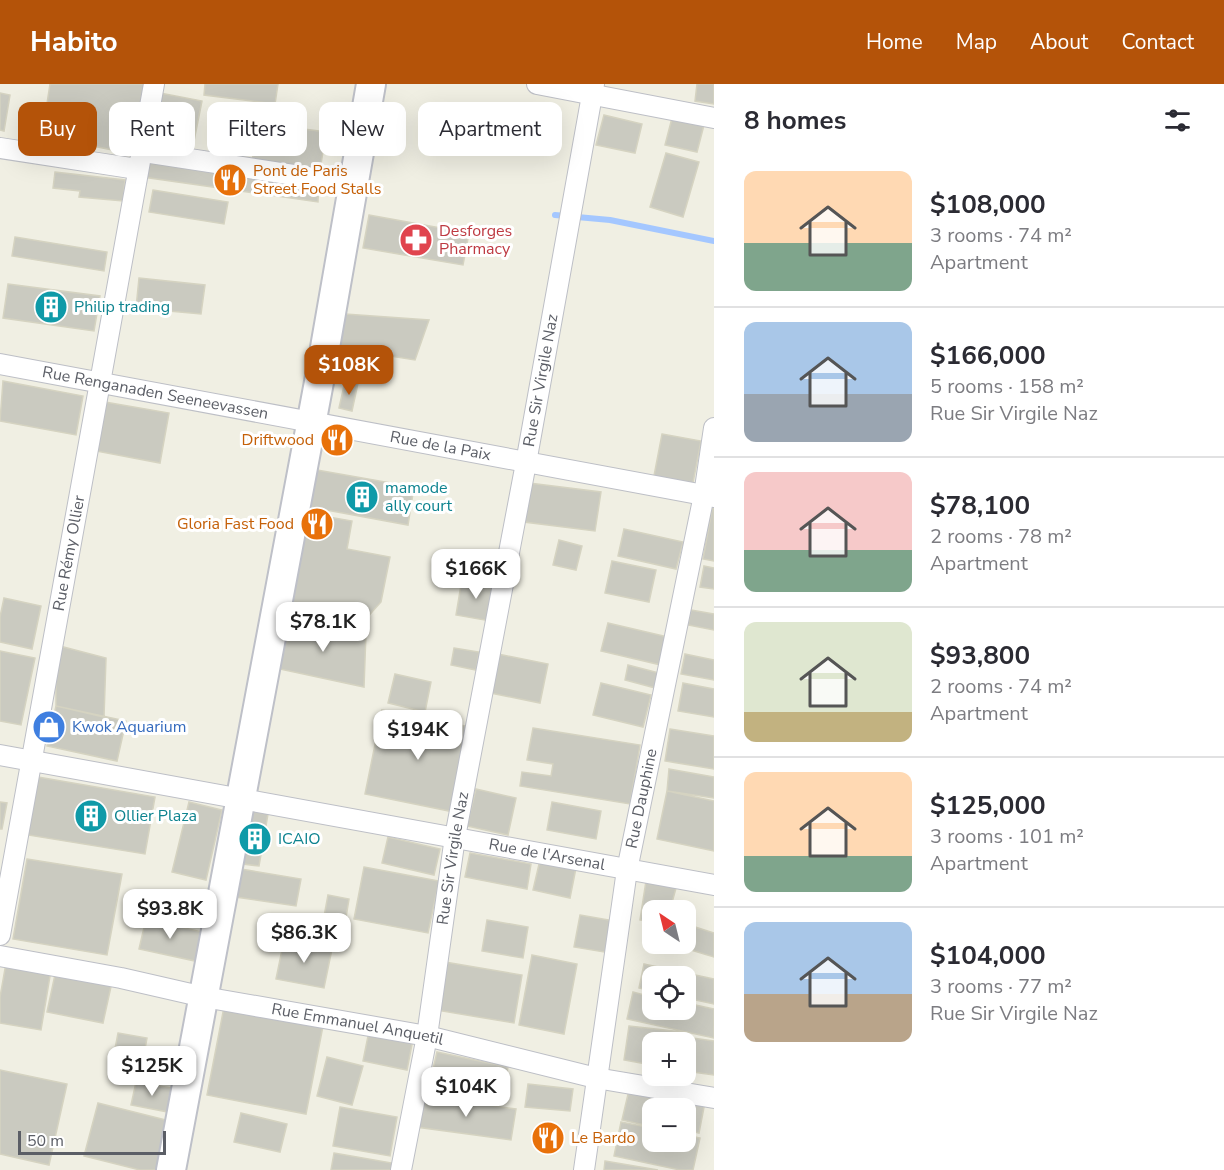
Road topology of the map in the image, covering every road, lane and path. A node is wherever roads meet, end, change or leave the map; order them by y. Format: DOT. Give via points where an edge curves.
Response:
graph roads {
  1 [pos="154,84"];
  2 [pos="371,84"];
  3 [pos="537,84"];
  4 [pos="593,89"];
  5 [pos="714,118"];
  6 [pos="0,148"];
  7 [pos="140,160"];
  8 [pos="352,184"];
  9 [pos="0,364"];
  10 [pos="98,382"];
  11 [pos="310,423"];
  12 [pos="714,428"];
  13 [pos="526,463"];
  14 [pos="709,496"];
  15 [pos="0,755"];
  16 [pos="30,762"];
  17 [pos="240,801"];
  18 [pos="455,837"];
  19 [pos="627,870"];
  20 [pos="714,885"];
  21 [pos="0,935"];
  22 [pos="0,956"];
  23 [pos="204,997"];
  24 [pos="428,1036"];
  25 [pos="596,1078"];
  26 [pos="714,1098"];
  27 [pos="171,1170"];
  28 [pos="401,1170"];
  29 [pos="584,1170"];
  1 -- 7 [label="street, Rue Rémy Ollier"];
  2 -- 8 [label="main road"];
  3 -- 4 [label="street"];
  4 -- 5 [label="street"];
  4 -- 13 [label="street, Rue Sir Virgile Naz"];
  6 -- 7 [label="street"];
  7 -- 8 [label="street"];
  7 -- 10 [label="street, Rue Rémy Ollier"];
  8 -- 11 [label="main road"];
  9 -- 10 [label="street, Rue Renganaden Seeneevassen"];
  10 -- 11 [label="street, Rue Renganaden Seeneevassen"];
  10 -- 16 [label="street, Rue Rémy Ollier"];
  11 -- 13 [label="street, Rue de la Paix"];
  11 -- 17 [label="main road"];
  12 -- 14 [label="street, Rue Dauphine"];
  13 -- 14 [label="street, Rue de la Paix"];
  13 -- 18 [label="street, Rue Sir Virgile Naz"];
  14 -- 19 [label="street, Rue Dauphine"];
  15 -- 16 [label="street, Rue de l'Arsenal"];
  16 -- 17 [label="street, Rue de l'Arsenal"];
  16 -- 21 [label="street, Rue Rémy Ollier"];
  17 -- 18 [label="street, Rue de l'Arsenal"];
  17 -- 23 [label="main road"];
  18 -- 19 [label="street, Rue de l'Arsenal"];
  18 -- 24 [label="street, Rue Sir Virgile Naz"];
  19 -- 20 [label="street, Rue de l'Arsenal"];
  19 -- 25 [label="street, Rue Dauphine"];
  22 -- 23 [label="street, Rue Emmanuel Anquetil"];
  23 -- 24 [label="street, Rue Emmanuel Anquetil"];
  23 -- 27 [label="main road"];
  24 -- 25 [label="street, Rue Emmanuel Anquetil"];
  24 -- 28 [label="street, Rue Sir Virgile Naz"];
  25 -- 26 [label="street, Rue Emmanuel Anquetil"];
  25 -- 29 [label="street, Rue Dauphine"];
}
